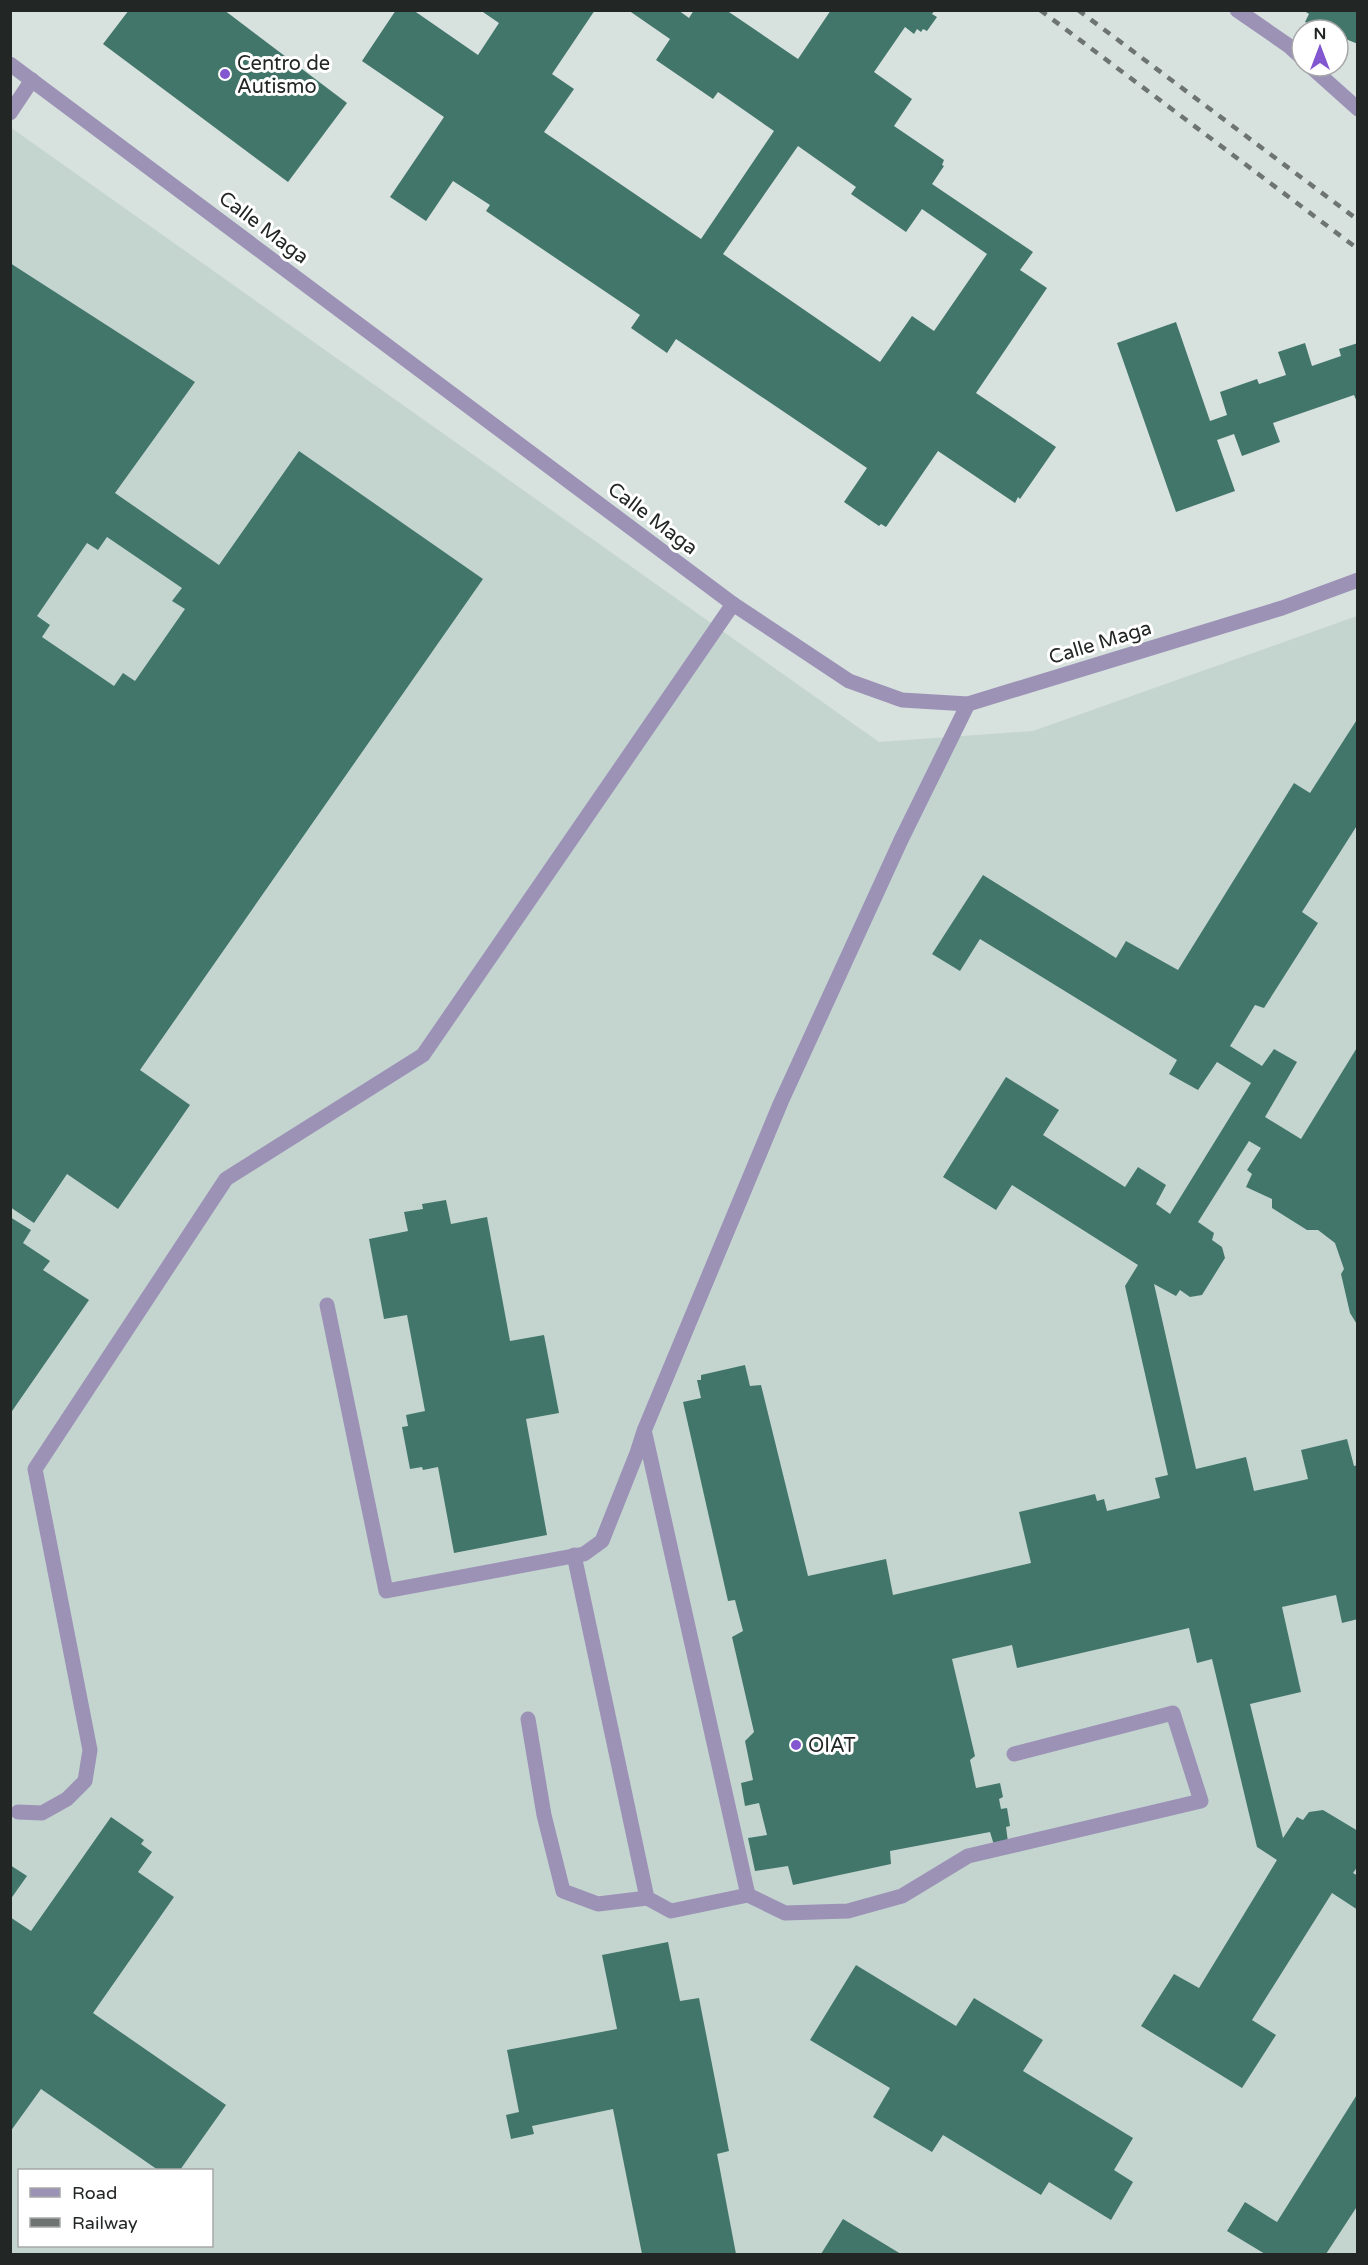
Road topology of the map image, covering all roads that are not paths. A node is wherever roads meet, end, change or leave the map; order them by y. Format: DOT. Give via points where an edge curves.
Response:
graph roads {
  1 [pos="1237,10"];
  2 [pos="1290,48"];
  3 [pos="10,64"];
  4 [pos="1323,78"];
  5 [pos="32,80"];
  6 [pos="1358,109"];
  7 [pos="10,113"];
  8 [pos="1358,580"];
  9 [pos="733,604"];
  10 [pos="968,704"];
  11 [pos="327,1305"];
  12 [pos="644,1431"];
  13 [pos="574,1555"];
  14 [pos="528,1719"];
  15 [pos="1014,1754"];
  16 [pos="18,1812"];
  17 [pos="748,1895"];
  18 [pos="647,1898"];
  1 -- 2 [label="street"];
  3 -- 5 [label="street, Calle Maga"];
  4 -- 6 [label="street"];
  5 -- 7 [label="street"];
  5 -- 9 [label="street, Calle Maga"];
  8 -- 10 [label="street, Calle Maga" via="1282,608"];
  9 -- 10 [label="street, Calle Maga" via="849,681 902,700"];
  9 -- 16 [label="street" via="423,1055 226,1179 35,1469 90,1750 84,1781 67,1799 42,1813"];
  10 -- 12 [label="street" via="900,840 781,1102"];
  11 -- 13 [label="street" via="386,1591"];
  12 -- 13 [label="street" via="602,1541 584,1554"];
  12 -- 17 [label="street"];
  13 -- 18 [label="street"];
  14 -- 18 [label="street" via="544,1815 563,1891 597,1904"];
  15 -- 17 [label="street" via="1173,1713 1201,1801 968,1856 902,1896 848,1911 785,1913"];
  17 -- 18 [label="street" via="671,1911"];
}
